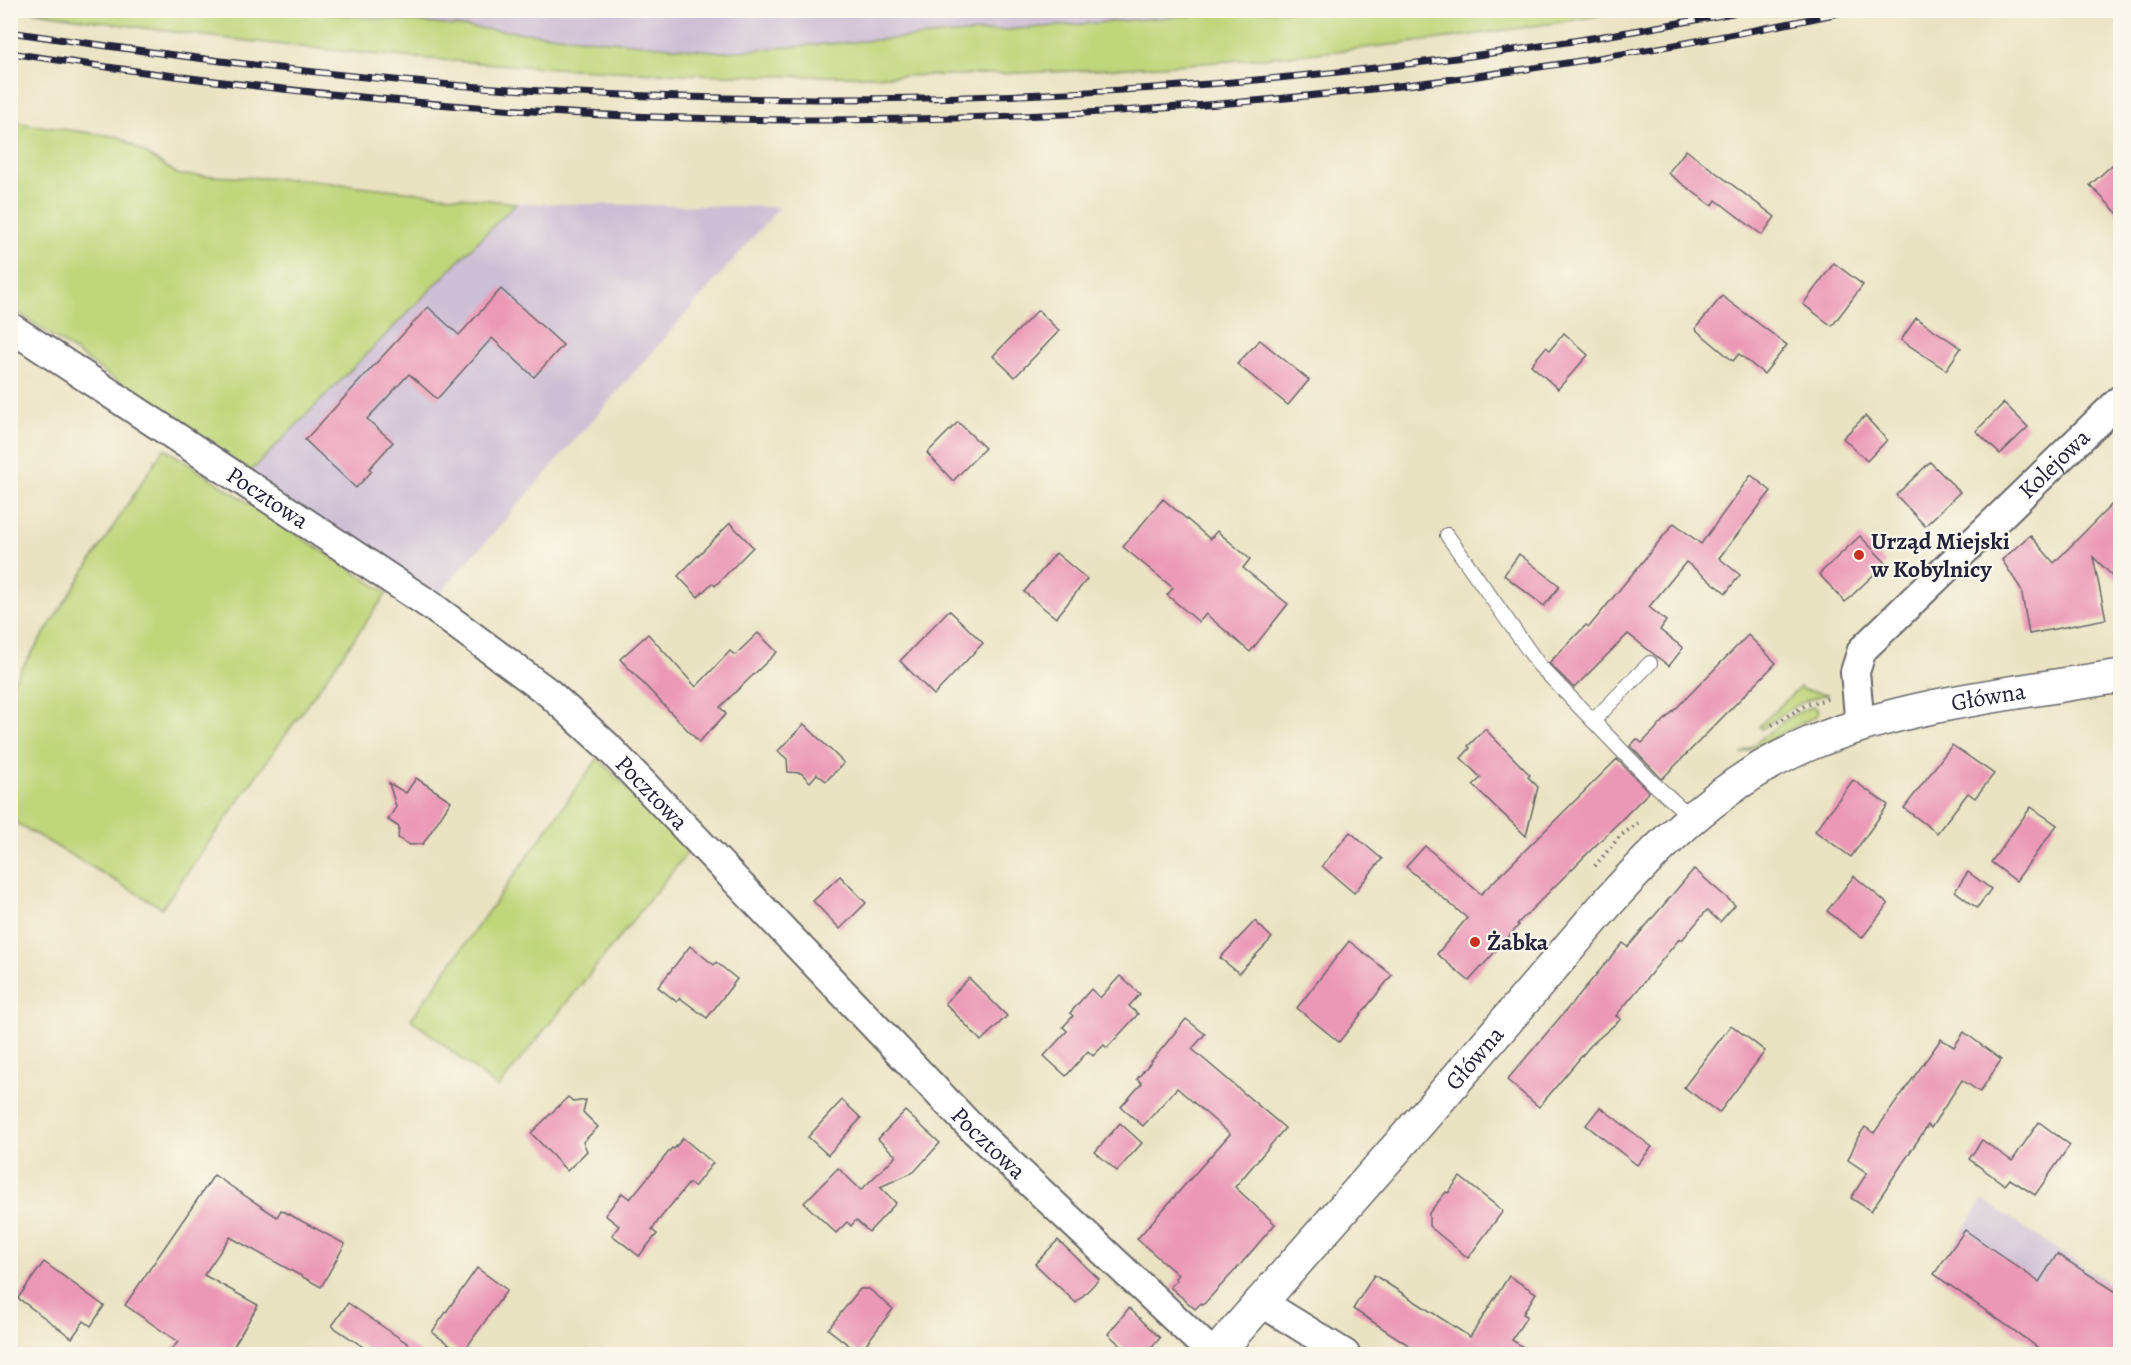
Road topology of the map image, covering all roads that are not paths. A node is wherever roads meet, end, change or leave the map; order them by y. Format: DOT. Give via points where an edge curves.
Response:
graph roads {
  1 [pos="10,327"];
  2 [pos="2121,400"];
  3 [pos="1447,535"];
  4 [pos="1650,663"];
  5 [pos="2121,676"];
  6 [pos="1593,721"];
  7 [pos="1860,726"];
  8 [pos="1691,817"];
  9 [pos="1261,1302"];
  10 [pos="1214,1354"];
  11 [pos="1345,1354"];
  1 -- 10 [label="street, Pocztowa" via="430,605 549,693 606,745 968,1124"];
  2 -- 7 [label="street, Kolejowa" via="1862,650 1855,672"];
  3 -- 6 [label="lane" via="1539,665"];
  4 -- 6 [label="lane"];
  5 -- 7 [label="main road, Główna" via="1931,707"];
  6 -- 8 [label="lane"];
  7 -- 8 [label="main road, Główna" via="1809,744 1747,775"];
  8 -- 9 [label="main road, Główna" via="1606,904"];
  9 -- 10 [label="main road, Główna"];
  9 -- 11 [label="street"];
}
